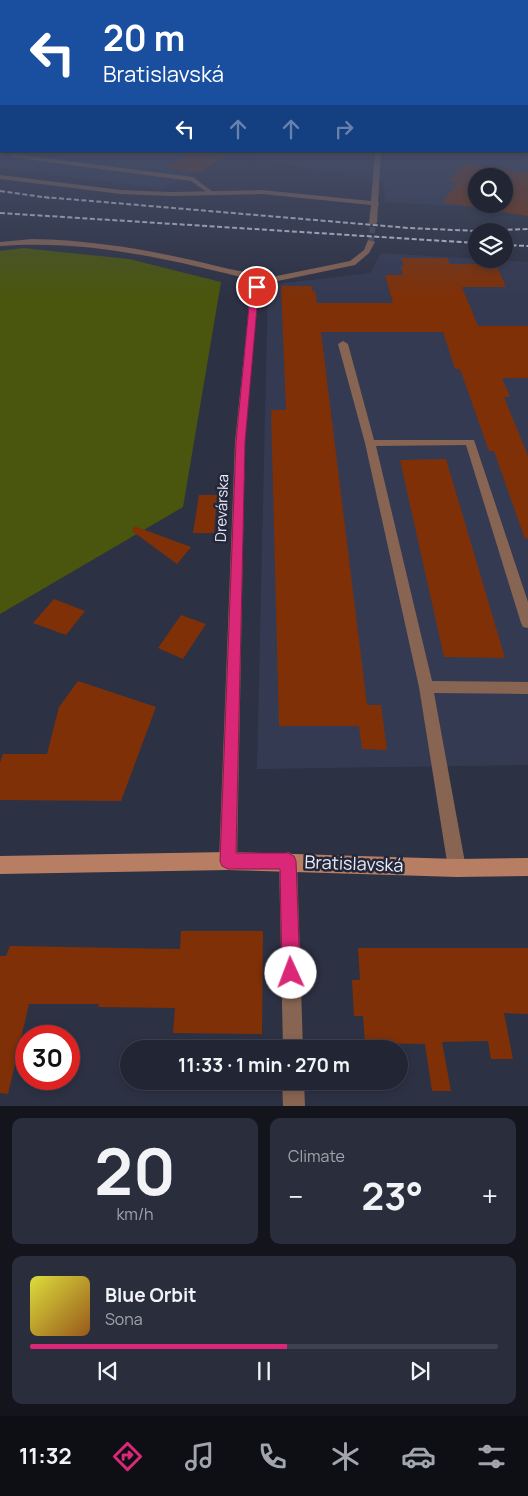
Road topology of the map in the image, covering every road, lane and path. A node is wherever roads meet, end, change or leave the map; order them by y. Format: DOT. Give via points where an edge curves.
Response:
graph roads {
  1 [pos="161,194"];
  2 [pos="179,194"];
  3 [pos="277,194"];
  4 [pos="376,194"];
  5 [pos="376,204"];
  6 [pos="373,223"];
  7 [pos="371,242"];
  8 [pos="0,244"];
  9 [pos="265,281"];
  10 [pos="343,344"];
  11 [pos="370,443"];
  12 [pos="528,622"];
  13 [pos="426,688"];
  14 [pos="528,688"];
  15 [pos="228,861"];
  16 [pos="288,861"];
  17 [pos="0,865"];
  18 [pos="528,867"];
  19 [pos="457,868"];
  20 [pos="293,1040"];
  21 [pos="294,1090"];
  22 [pos="294,1106"];
  1 -- 2 [label="street"];
  3 -- 5 [label="street"];
  4 -- 5 [label="street"];
  5 -- 6 [label="street"];
  7 -- 9 [label="street" via="363,256 352,263"];
  8 -- 9 [label="street" via="55,241 124,248"];
  9 -- 15 [label="street, Drevárska" via="257,287 254,296 240,442"];
  10 -- 11 [label="street"];
  11 -- 12 [label="street" via="470,442"];
  11 -- 13 [label="street"];
  13 -- 14 [label="street"];
  13 -- 19 [label="street"];
  15 -- 16 [label="main road, Bratislavská"];
  15 -- 17 [label="main road, Bratislavská"];
  16 -- 19 [label="main road, Bratislavská"];
  16 -- 20 [label="street"];
  18 -- 19 [label="main road, Bratislavská"];
  21 -- 22 [label="street"];
}
